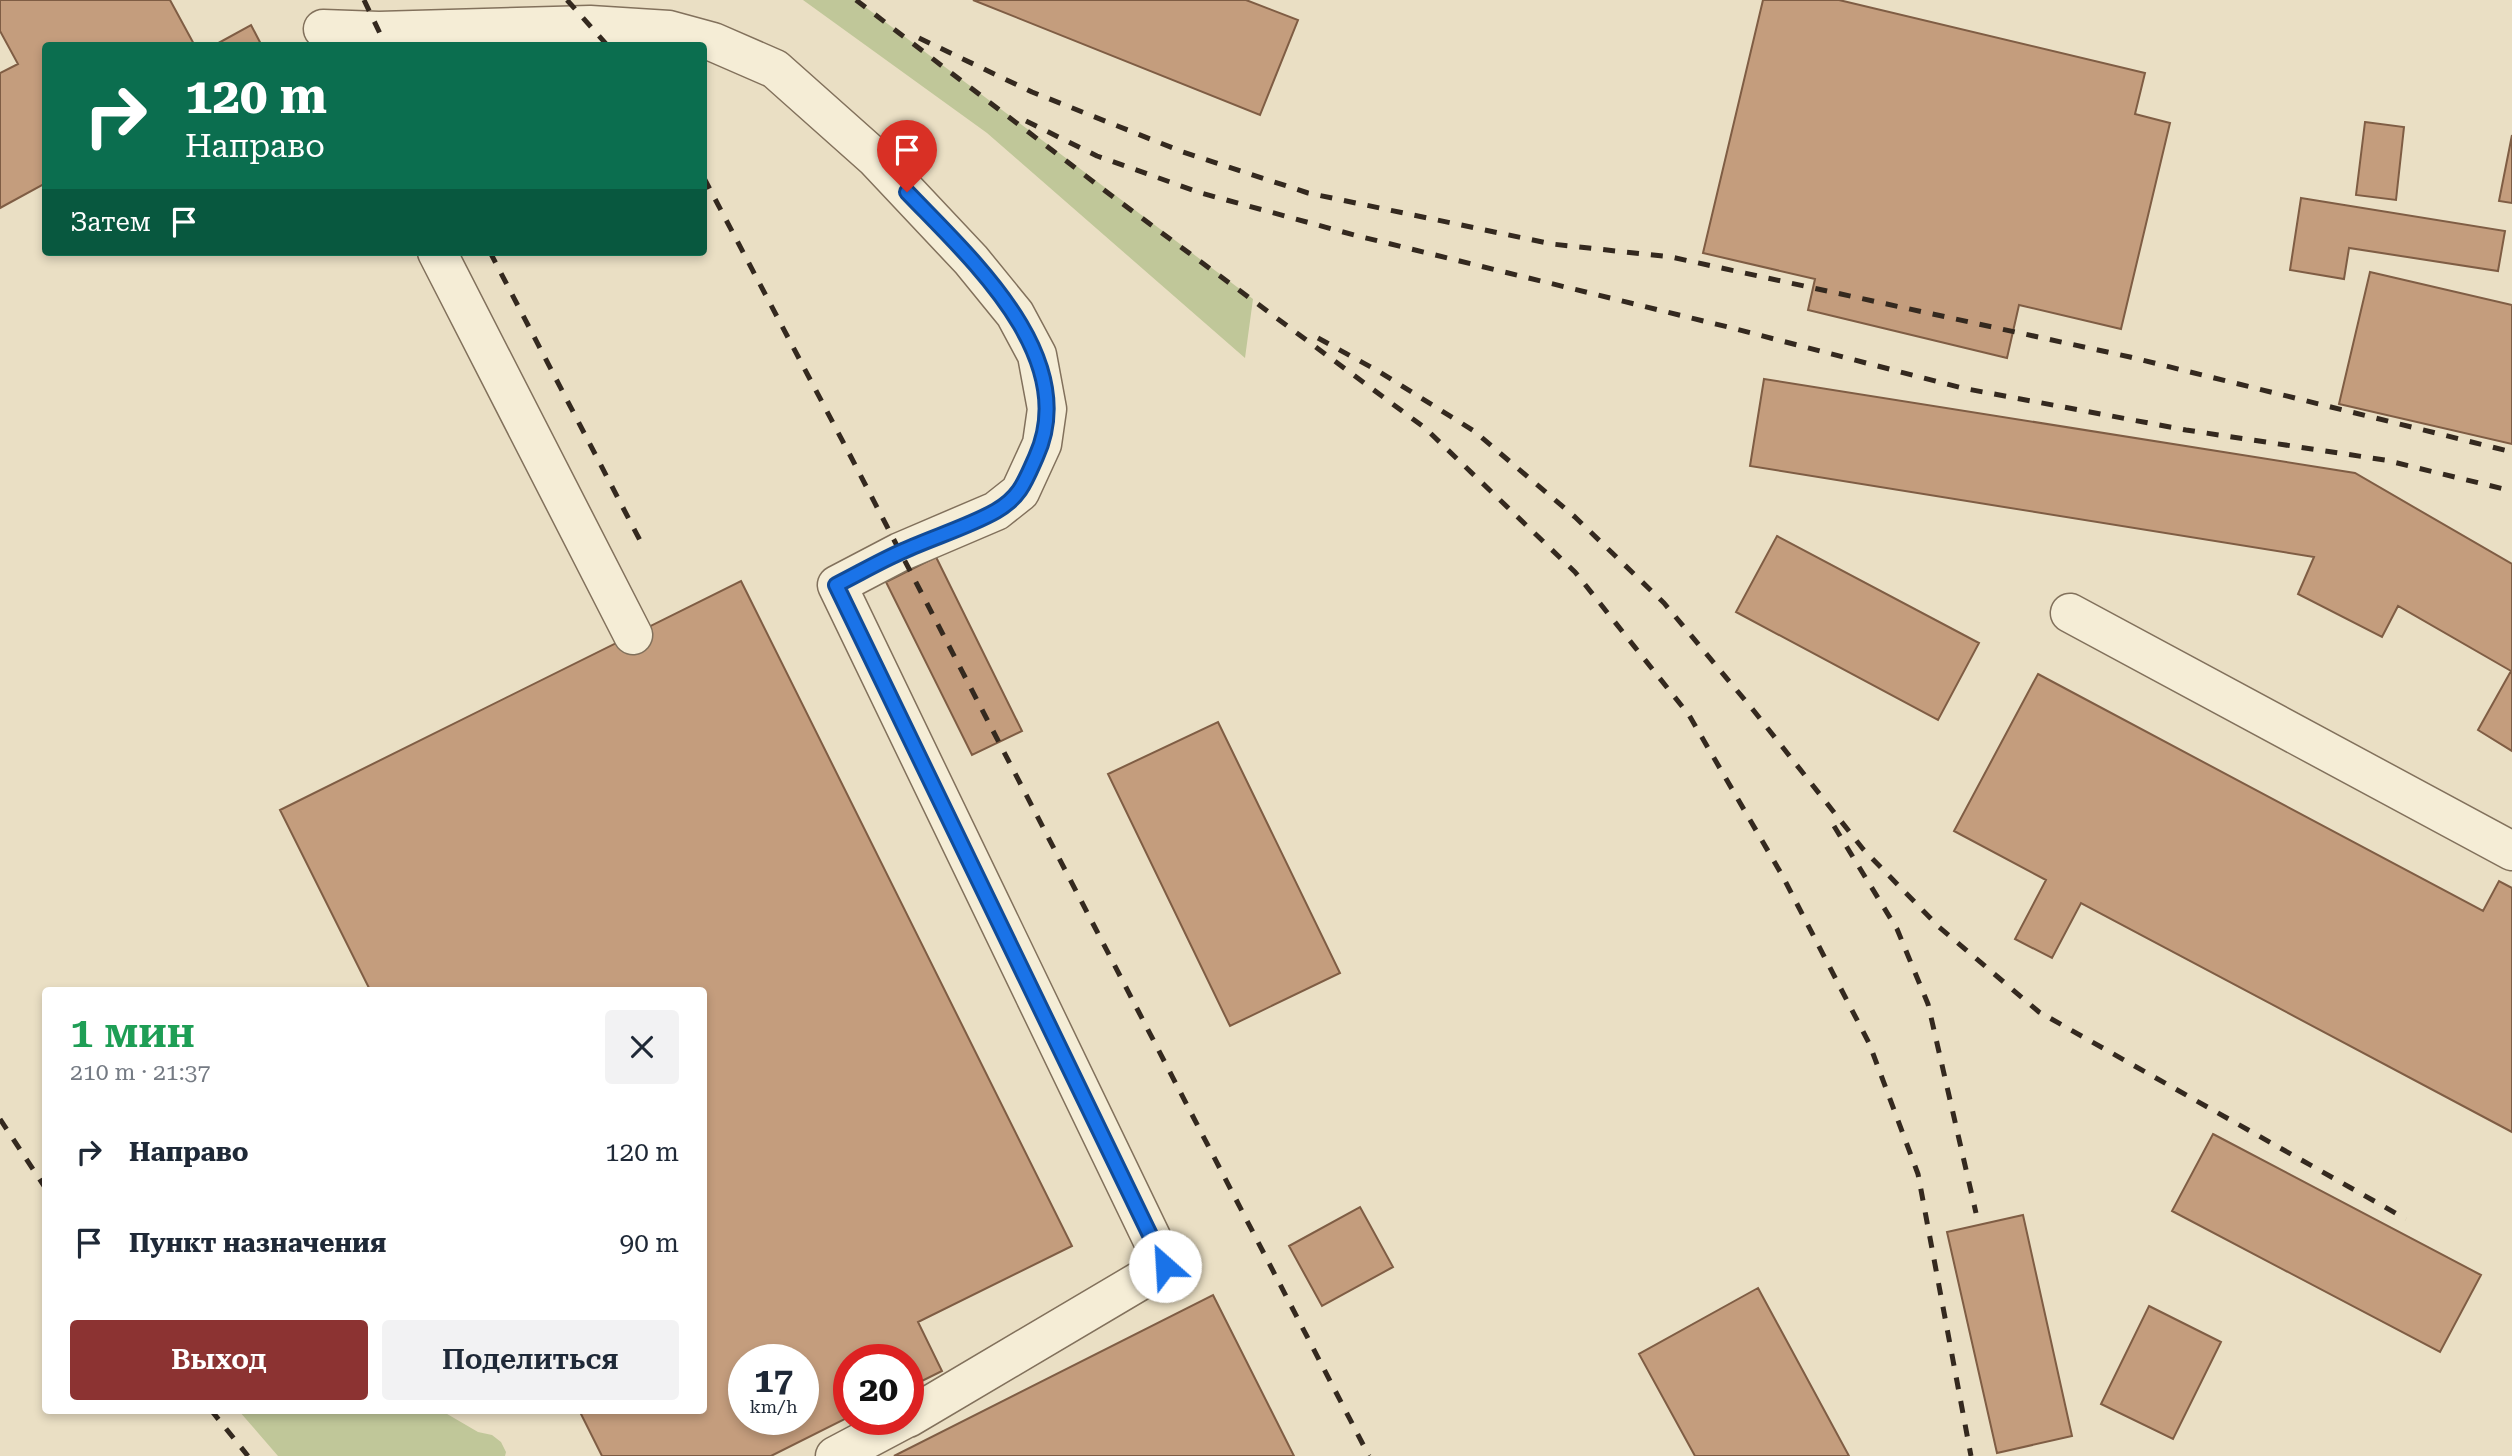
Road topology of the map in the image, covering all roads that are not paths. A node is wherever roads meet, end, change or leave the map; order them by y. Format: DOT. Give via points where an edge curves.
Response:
graph roads {
  1 [pos="320,25"];
  2 [pos="439,256"];
  3 [pos="2070,613"];
  4 [pos="633,635"];
  5 [pos="2512,851"];
  6 [pos="924,1408"];
  7 [pos="875,1435"];
  8 [pos="835,1456"];
  1 -- 6 [label="lane" via="379,31 590,25 669,30 713,42 775,69 875,158 971,260 1015,314 1037,355 1047,409 1042,444 1020,492 996,511 836,585 1165,1266"];
  2 -- 4 [label="lane"];
  3 -- 5 [label="lane"];
  7 -- 8 [label="lane"];
}
